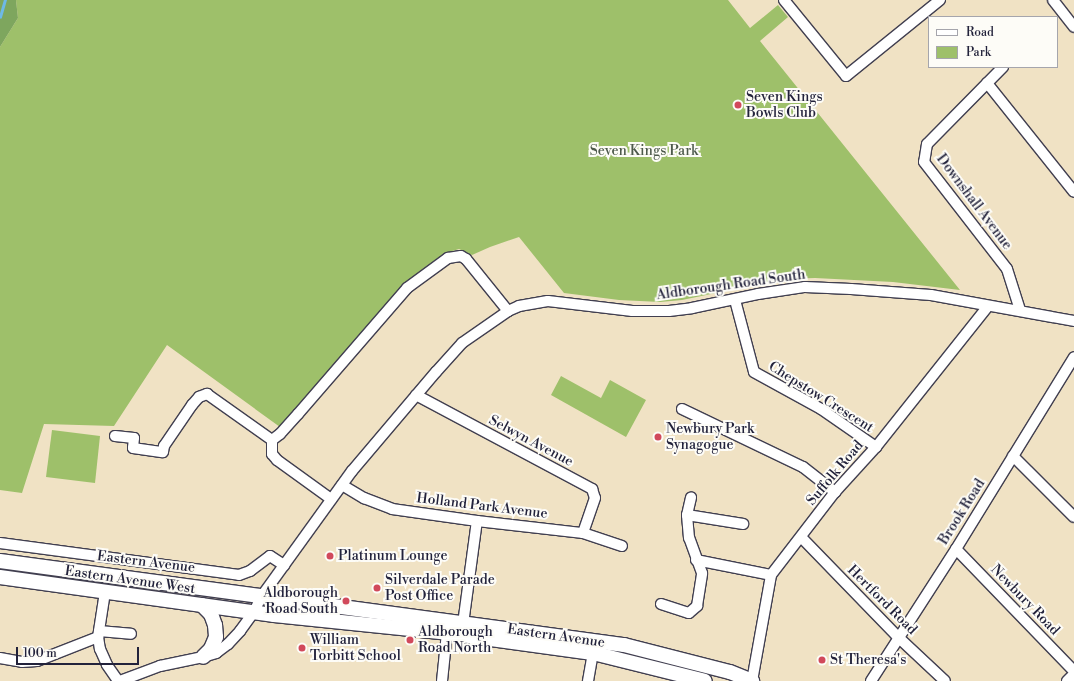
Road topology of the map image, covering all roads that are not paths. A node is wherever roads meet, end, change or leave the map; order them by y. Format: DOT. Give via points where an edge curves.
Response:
graph roads {
  1 [pos="940,0"];
  2 [pos="1053,0"];
  3 [pos="789,2"];
  4 [pos="1073,23"];
  5 [pos="1002,68"];
  6 [pos="987,83"];
  7 [pos="1074,192"];
  8 [pos="736,300"];
  9 [pos="988,306"];
  10 [pos="1020,310"];
  11 [pos="508,311"];
  12 [pos="1074,320"];
  13 [pos="1073,362"];
  14 [pos="416,395"];
  15 [pos="682,409"];
  16 [pos="115,436"];
  17 [pos="272,440"];
  18 [pos="876,447"];
  19 [pos="1013,456"];
  20 [pos="342,485"];
  21 [pos="835,492"];
  22 [pos="691,498"];
  23 [pos="331,500"];
  24 [pos="687,515"];
  25 [pos="1074,517"];
  26 [pos="477,521"];
  27 [pos="743,524"];
  28 [pos="583,533"];
  29 [pos="801,537"];
  30 [pos="0,543"];
  31 [pos="622,546"];
  32 [pos="956,549"];
  33 [pos="696,560"];
  34 [pos="0,561"];
  35 [pos="284,565"];
  36 [pos="770,575"];
  37 [pos="0,577"];
  38 [pos="105,592"];
  39 [pos="261,597"];
  40 [pos="661,604"];
  41 [pos="202,605"];
  42 [pos="254,612"];
  43 [pos="463,624"];
  44 [pos="447,632"];
  45 [pos="99,634"];
  46 [pos="131,634"];
  47 [pos="898,637"];
  48 [pos="594,653"];
  49 [pos="0,658"];
  50 [pos="203,658"];
  51 [pos="1074,671"];
  52 [pos="1074,674"];
  53 [pos="119,681"];
  54 [pos="442,681"];
  55 [pos="588,681"];
  56 [pos="705,681"];
  57 [pos="752,681"];
  58 [pos="871,681"];
  59 [pos="945,681"];
  60 [pos="1067,681"];
  1 -- 3 [label="street" via="846,76"];
  2 -- 4 [label="street"];
  5 -- 6 [label="street, Downshall Avenue"];
  6 -- 7 [label="street"];
  6 -- 10 [label="street, Downshall Avenue" via="927,144 924,162 1007,269"];
  8 -- 9 [label="street, Aldborough Road South" via="805,287 931,295"];
  8 -- 11 [label="street, Aldborough Road South" via="669,311 632,312 548,302 519,306"];
  8 -- 18 [label="street, Chepstow Crescent" via="754,372 821,409"];
  9 -- 10 [label="street, Aldborough Road South"];
  9 -- 18 [label="street, Suffolk Road"];
  10 -- 12 [label="street, Aldborough Road South"];
  11 -- 14 [label="street, Aldborough Road South" via="462,343"];
  11 -- 17 [label="street" via="466,259 461,256 448,258 407,288 298,414"];
  13 -- 19 [label="street, Brook Road"];
  14 -- 20 [label="street, Aldborough Road South"];
  14 -- 28 [label="street, Selwyn Avenue" via="592,489 595,498"];
  15 -- 21 [label="street" via="803,467"];
  16 -- 17 [label="street" via="134,438 132,448 163,452 164,446 192,405 207,394"];
  17 -- 23 [label="street" via="272,454 277,460"];
  18 -- 21 [label="street, Suffolk Road"];
  19 -- 25 [label="street"];
  19 -- 32 [label="street, Brook Road"];
  20 -- 23 [label="street, Aldborough Road South"];
  20 -- 26 [label="street, Holland Park Avenue" via="364,498 392,509"];
  21 -- 29 [label="street, Suffolk Road"];
  22 -- 24 [label="street"];
  23 -- 35 [label="street, Aldborough Road South"];
  24 -- 27 [label="street"];
  24 -- 33 [label="street"];
  26 -- 28 [label="street, Holland Park Avenue"];
  26 -- 43 [label="street"];
  28 -- 31 [label="street, Holland Park Avenue"];
  29 -- 36 [label="street, Suffolk Road"];
  29 -- 47 [label="street, Hertford Road"];
  30 -- 35 [label="street, Eastern Avenue" via="239,575 250,571 270,556"];
  32 -- 47 [label="street, Brook Road"];
  32 -- 51 [label="street, Newbury Road"];
  33 -- 36 [label="street"];
  33 -- 40 [label="street" via="702,573 697,606 689,612"];
  34 -- 39 [label="highway, Eastern Avenue West"];
  35 -- 39 [label="street, Aldborough Road South"];
  36 -- 57 [label="street, Suffolk Road"];
  37 -- 38 [label="highway, Eastern Avenue West"];
  38 -- 41 [label="highway, Eastern Avenue West"];
  38 -- 45 [label="street"];
  39 -- 42 [label="street, Aldborough Road South"];
  39 -- 43 [label="highway, Eastern Avenue"];
  41 -- 42 [label="highway, Eastern Avenue West"];
  41 -- 50 [label="highway" via="211,614 216,637 211,649"];
  42 -- 44 [label="highway, Eastern Avenue"];
  42 -- 50 [label="street, Aldborough Road South" via="228,644"];
  43 -- 57 [label="highway, Eastern Avenue" via="624,645 730,672"];
  44 -- 48 [label="highway, Eastern Avenue"];
  44 -- 54 [label="street"];
  45 -- 46 [label="street"];
  45 -- 49 [label="street" via="36,661 22,662"];
  45 -- 53 [label="street" via="100,649"];
  47 -- 58 [label="street, Brook Road"];
  47 -- 59 [label="street, Hertford Road"];
  48 -- 55 [label="street"];
  48 -- 56 [label="highway, Eastern Avenue"];
  50 -- 53 [label="street, Aldborough Road South" via="160,666"];
  52 -- 60 [label="street"];
}
